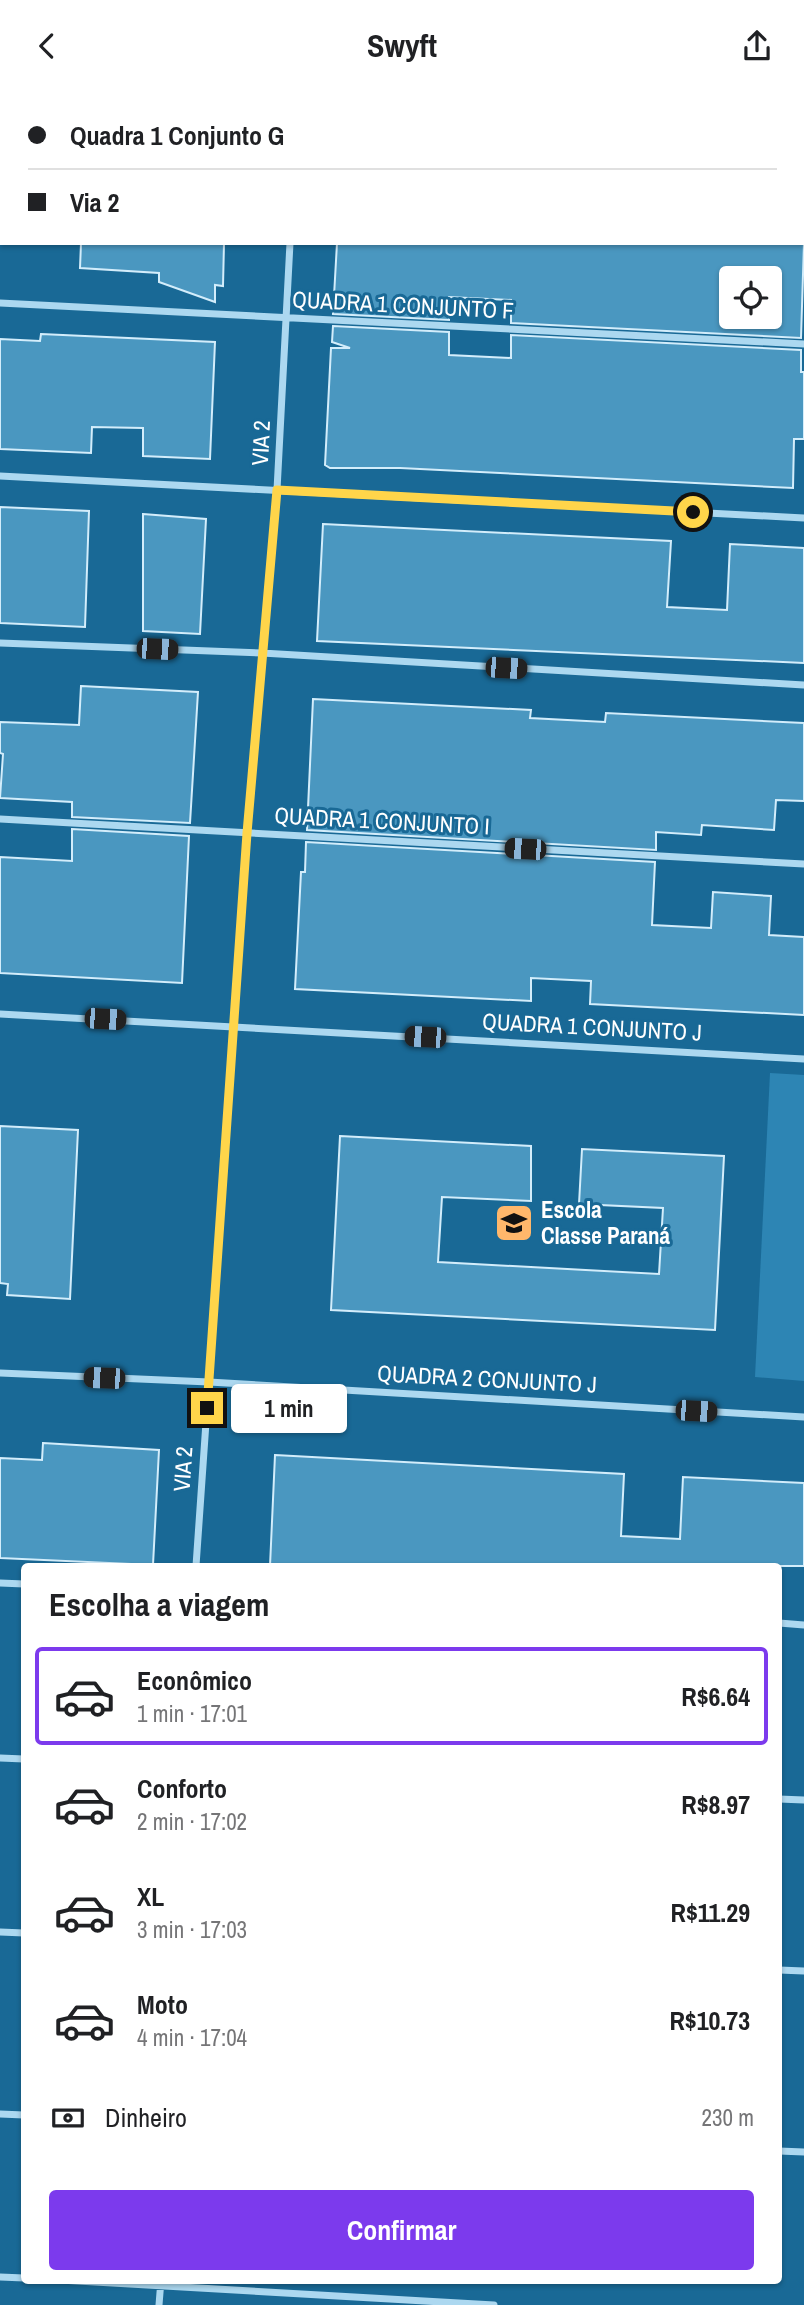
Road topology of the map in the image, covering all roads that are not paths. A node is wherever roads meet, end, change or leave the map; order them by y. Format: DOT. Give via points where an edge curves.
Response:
graph roads {
  1 [pos="290,245"];
  2 [pos="0,303"];
  3 [pos="287,319"];
  4 [pos="804,344"];
  5 [pos="0,476"];
  6 [pos="277,490"];
  7 [pos="804,518"];
  8 [pos="0,643"];
  9 [pos="262,653"];
  10 [pos="804,685"];
  11 [pos="0,819"];
  12 [pos="247,833"];
  13 [pos="804,864"];
  14 [pos="0,1014"];
  15 [pos="235,1026"];
  16 [pos="804,1059"];
  17 [pos="0,1373"];
  18 [pos="209,1382"];
  19 [pos="804,1417"];
  20 [pos="196,1563"];
  21 [pos="0,1583"];
  22 [pos="21,1584"];
  23 [pos="782,1623"];
  24 [pos="804,1625"];
  25 [pos="0,1758"];
  26 [pos="21,1759"];
  27 [pos="782,1799"];
  28 [pos="804,1800"];
  29 [pos="0,1932"];
  30 [pos="21,1933"];
  31 [pos="782,1969"];
  32 [pos="804,1971"];
  33 [pos="0,2114"];
  34 [pos="21,2115"];
  35 [pos="782,2151"];
  36 [pos="804,2152"];
  37 [pos="0,2277"];
  38 [pos="21,2279"];
  39 [pos="161,2284"];
  40 [pos="176,2284"];
  41 [pos="159,2305"];
  42 [pos="494,2305"];
  1 -- 3 [label="street, VIA 2"];
  2 -- 3 [label="street, QUADRA 1 CONJUNTO F"];
  3 -- 4 [label="street, QUADRA 1 CONJUNTO F"];
  3 -- 6 [label="street, VIA 2"];
  5 -- 6 [label="street"];
  6 -- 7 [label="street"];
  6 -- 9 [label="street, VIA 2"];
  8 -- 9 [label="street"];
  9 -- 10 [label="street"];
  9 -- 12 [label="street, VIA 2"];
  11 -- 12 [label="street, QUADRA 1 CONJUNTO I"];
  12 -- 13 [label="street, QUADRA 1 CONJUNTO I"];
  12 -- 15 [label="street, VIA 2"];
  14 -- 15 [label="street, QUADRA 1 CONJUNTO J"];
  15 -- 16 [label="street, QUADRA 1 CONJUNTO J"];
  15 -- 18 [label="street, VIA 2"];
  17 -- 18 [label="street, QUADRA 2 CONJUNTO J"];
  18 -- 19 [label="street, QUADRA 2 CONJUNTO J"];
  18 -- 20 [label="street, VIA 2"];
  21 -- 22 [label="street"];
  23 -- 24 [label="street"];
  25 -- 26 [label="street"];
  27 -- 28 [label="street"];
  29 -- 30 [label="street"];
  31 -- 32 [label="street"];
  33 -- 34 [label="street"];
  35 -- 36 [label="street"];
  37 -- 38 [label="street"];
  39 -- 41 [label="street"];
  40 -- 42 [label="street"];
}
